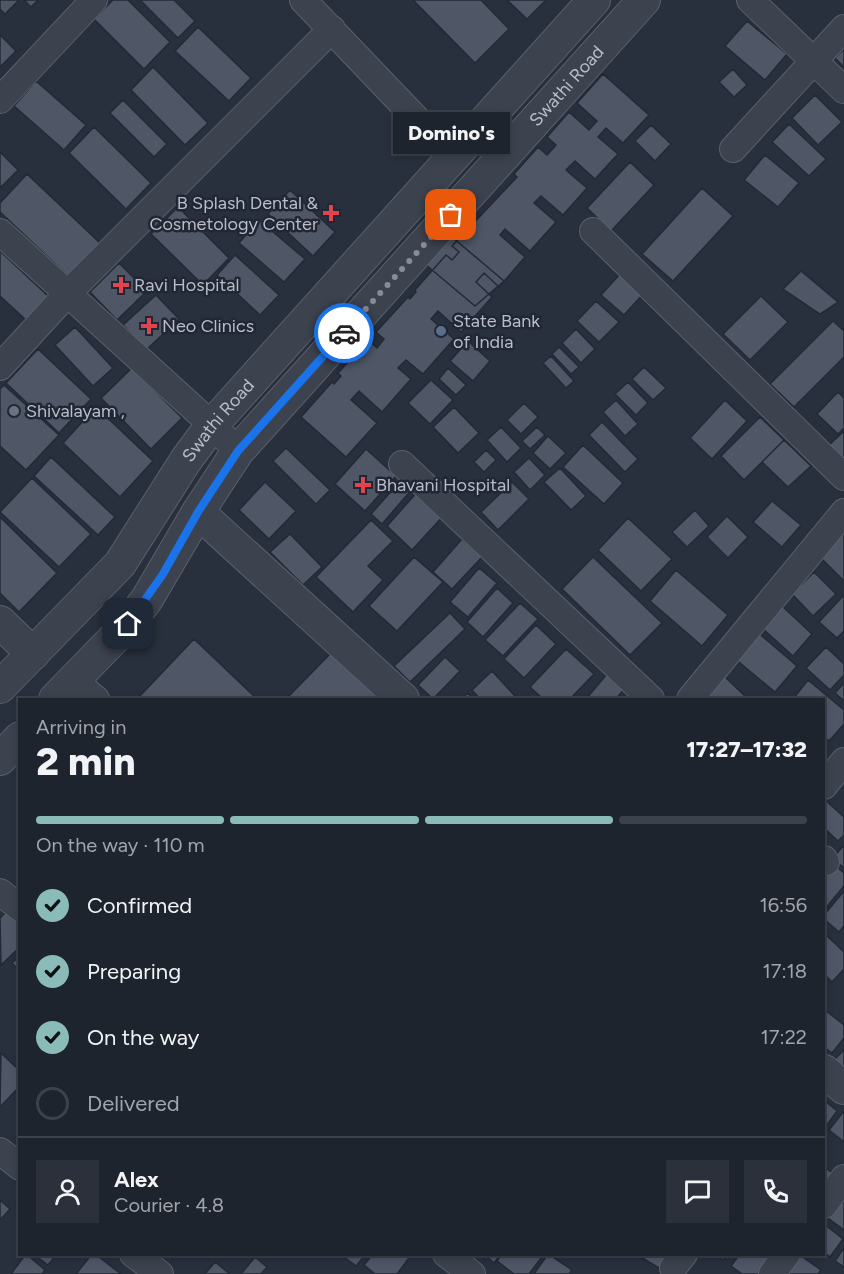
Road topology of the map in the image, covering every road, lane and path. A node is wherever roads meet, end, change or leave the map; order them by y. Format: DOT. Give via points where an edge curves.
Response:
graph roads {
  1 [pos="94,0"];
  2 [pos="303,0"];
  3 [pos="594,0"];
  4 [pos="644,0"];
  5 [pos="750,0"];
  6 [pos="844,28"];
  7 [pos="332,29"];
  8 [pos="814,62"];
  9 [pos="844,90"];
  10 [pos="0,100"];
  11 [pos="733,149"];
  12 [pos="454,158"];
  13 [pos="593,231"];
  14 [pos="0,232"];
  15 [pos="67,294"];
  16 [pos="0,367"];
  17 [pos="212,425"];
  18 [pos="238,451"];
  19 [pos="402,464"];
  20 [pos="844,477"];
  21 [pos="170,486"];
  22 [pos="198,512"];
  23 [pos="844,512"];
  24 [pos="0,622"];
  25 [pos="33,654"];
  26 [pos="0,687"];
  27 [pos="75,692"];
  28 [pos="402,698"];
  29 [pos="650,698"];
  30 [pos="691,698"];
  31 [pos="18,740"];
  32 [pos="0,759"];
  33 [pos="844,761"];
  34 [pos="825,785"];
  35 [pos="0,892"];
  36 [pos="18,906"];
  37 [pos="0,1151"];
  38 [pos="18,1165"];
  39 [pos="844,1178"];
  40 [pos="825,1204"];
  41 [pos="136,1256"];
  42 [pos="449,1256"];
  43 [pos="786,1256"];
  44 [pos="160,1274"];
  45 [pos="472,1274"];
  46 [pos="772,1274"];
  1 -- 10 [label="street"];
  2 -- 7 [label="street"];
  3 -- 12 [label="street, Swathi Road"];
  4 -- 18 [label="street, Swathi Road"];
  5 -- 8 [label="street"];
  6 -- 8 [label="street"];
  7 -- 12 [label="street"];
  7 -- 15 [label="street"];
  8 -- 9 [label="street"];
  8 -- 11 [label="street"];
  12 -- 17 [label="street, Swathi Road"];
  13 -- 20 [label="street"];
  14 -- 15 [label="street"];
  15 -- 16 [label="street"];
  15 -- 17 [label="street"];
  17 -- 18 [label="street"];
  17 -- 21 [label="street, Swathi Road"];
  18 -- 22 [label="street, Swathi Road"];
  19 -- 29 [label="street"];
  21 -- 22 [label="street"];
  21 -- 25 [label="street, Swathi Road" via="120,564"];
  22 -- 27 [label="street, Swathi Road" via="147,599"];
  22 -- 28 [label="street"];
  23 -- 30 [label="street"];
  24 -- 25 [label="street"];
  25 -- 26 [label="street, Swathi Road"];
  31 -- 32 [label="street"];
  33 -- 34 [label="street"];
  35 -- 36 [label="street"];
  37 -- 38 [label="street"];
  39 -- 40 [label="street"];
  41 -- 44 [label="street"];
  42 -- 45 [label="street"];
  43 -- 46 [label="street"];
}
